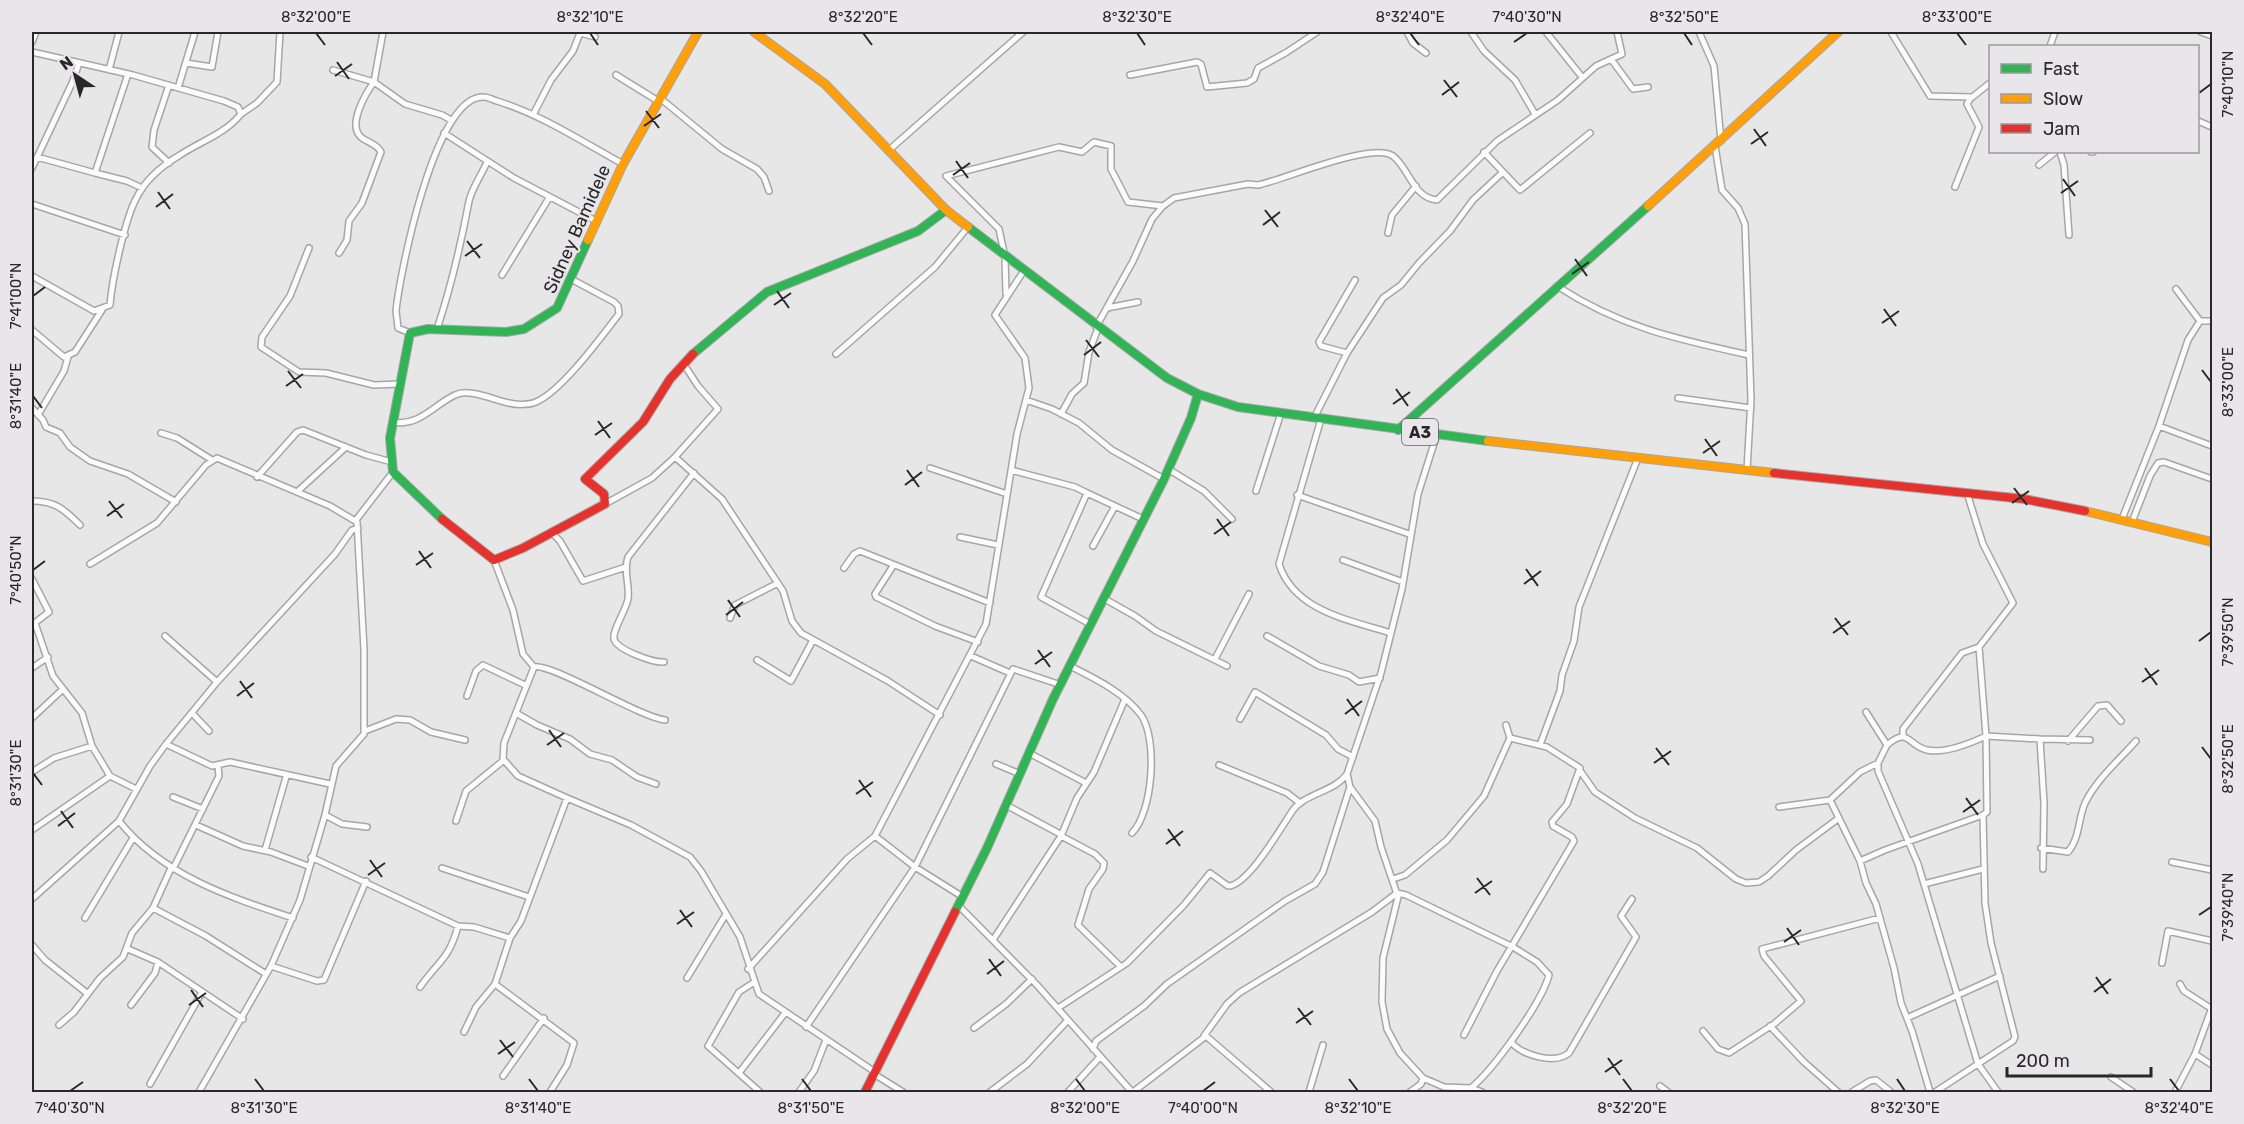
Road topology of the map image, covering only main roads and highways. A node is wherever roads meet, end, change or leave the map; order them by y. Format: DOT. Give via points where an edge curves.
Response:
graph roads {
  1 [pos="698,32"];
  2 [pos="754,32"];
  3 [pos="1838,32"];
  4 [pos="946,210"];
  5 [pos="1198,394"];
  6 [pos="1398,430"];
  7 [pos="2212,542"];
  8 [pos="865,1092"];
  1 -- 4 [label="main road, Sidney Bamidele" via="623,164 557,309 524,329 498,333 437,329 410,333 393,422 393,471 424,504 494,560 605,504 604,494 585,479 643,422 683,363 766,292 918,231"];
  2 -- 4 [label="main road, A3" via="825,84"];
  3 -- 6 [label="main road"];
  4 -- 5 [label="main road, A3" via="1097,327 1167,378"];
  5 -- 6 [label="main road, A3" via="1238,407"];
  5 -- 8 [label="main road" via="1164,479"];
  6 -- 7 [label="main road, A3" via="2024,499"];
}
